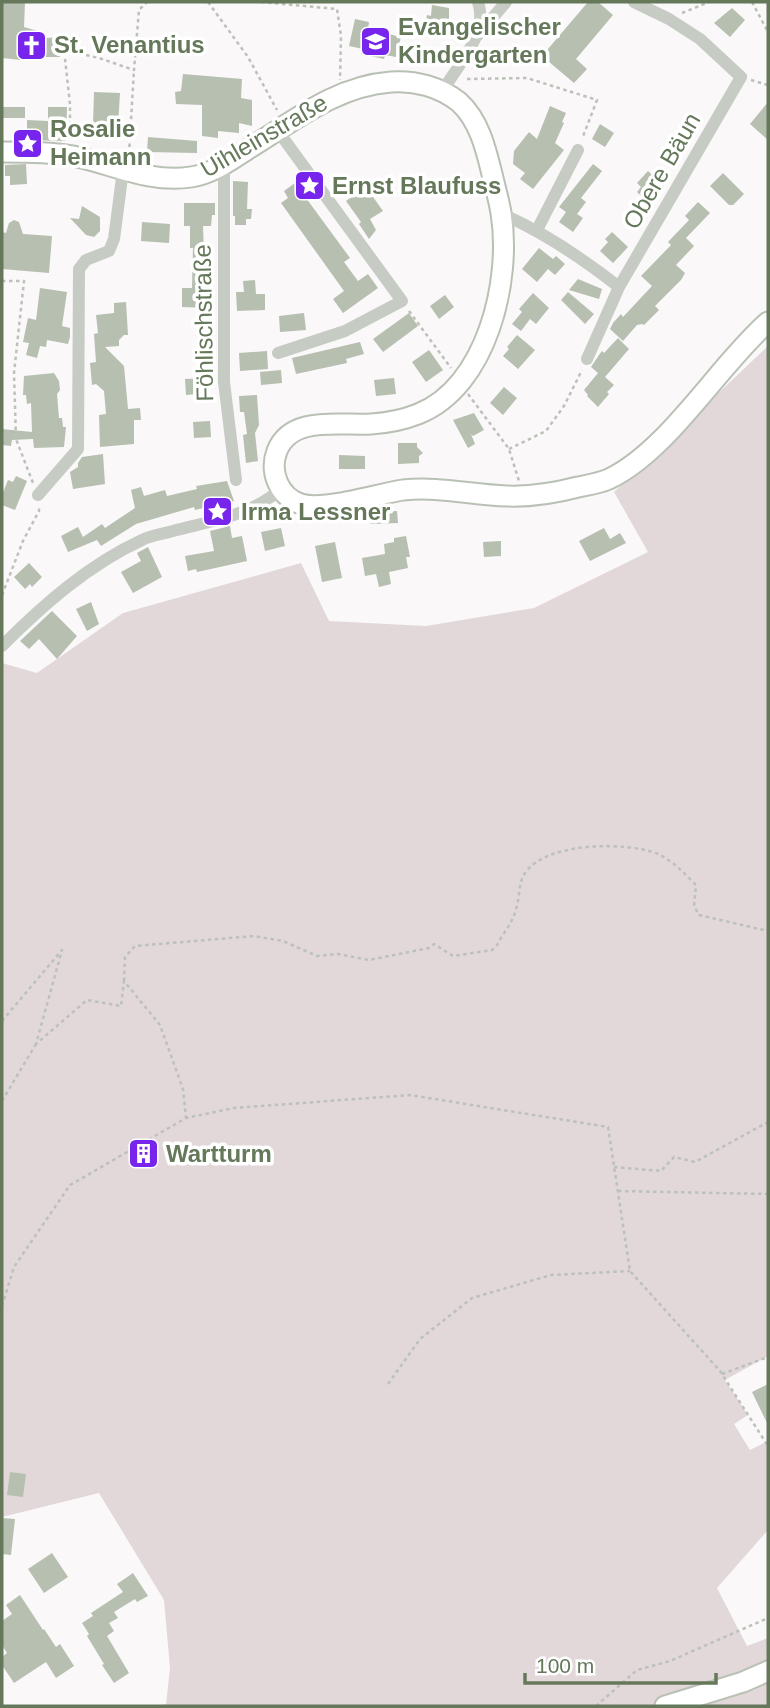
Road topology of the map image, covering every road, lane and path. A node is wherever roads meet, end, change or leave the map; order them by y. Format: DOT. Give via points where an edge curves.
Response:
graph roads {
  1 [pos="147,2"];
  2 [pos="208,2"];
  3 [pos="261,2"];
  4 [pos="478,2"];
  5 [pos="506,2"];
  6 [pos="634,2"];
  7 [pos="709,2"];
  8 [pos="752,2"];
  9 [pos="669,19"];
  10 [pos="768,32"];
  11 [pos="478,35"];
  12 [pos="134,70"];
  13 [pos="741,77"];
  14 [pos="446,85"];
  15 [pos="768,85"];
  16 [pos="340,94"];
  17 [pos="282,128"];
  18 [pos="578,150"];
  19 [pos="2,152"];
  20 [pos="69,156"];
  21 [pos="224,164"];
  22 [pos="126,171"];
  23 [pos="502,214"];
  24 [pos="537,230"];
  25 [pos="2,281"];
  26 [pos="619,286"];
  27 [pos="768,322"];
  28 [pos="278,353"];
  29 [pos="587,359"];
  30 [pos="509,449"];
  31 [pos="236,480"];
  32 [pos="281,489"];
  33 [pos="38,495"];
  34 [pos="2,595"];
  35 [pos="2,646"];
  36 [pos="768,932"];
  37 [pos="124,981"];
  38 [pos="2,1021"];
  39 [pos="36,1044"];
  40 [pos="2,1101"];
  41 [pos="186,1118"];
  42 [pos="768,1122"];
  43 [pos="614,1167"];
  44 [pos="617,1191"];
  45 [pos="768,1194"];
  46 [pos="629,1271"];
  47 [pos="2,1306"];
  48 [pos="768,1357"];
  49 [pos="722,1374"];
  50 [pos="388,1384"];
  51 [pos="768,1446"];
  52 [pos="768,1618"];
  53 [pos="768,1671"];
  54 [pos="163,1706"];
  55 [pos="169,1706"];
  56 [pos="596,1706"];
  57 [pos="665,1706"];
  1 -- 12 [label="path" via="139,10"];
  2 -- 17 [label="path" via="248,57"];
  3 -- 16 [label="path" via="337,9"];
  4 -- 11 [label="street"];
  5 -- 11 [label="street"];
  6 -- 9 [label="street"];
  7 -- 9 [label="path"];
  8 -- 10 [label="path"];
  9 -- 13 [label="street" via="700,39"];
  11 -- 14 [label="street"];
  12 -- 20 [label="path" via="64,50"];
  12 -- 22 [label="path"];
  13 -- 15 [label="path"];
  13 -- 26 [label="street, Obere Bäun"];
  14 -- 16 [label="main road, Uihleinstraße" via="402,81"];
  14 -- 18 [label="path" via="527,78 597,100"];
  14 -- 23 [label="main road" via="475,124 485,147"];
  16 -- 17 [label="main road, Uihleinstraße"];
  17 -- 21 [label="main road, Uihleinstraße"];
  17 -- 28 [label="street" via="402,301 345,331"];
  18 -- 24 [label="street"];
  19 -- 20 [label="main road, Uihleinstraße"];
  20 -- 22 [label="main road, Uihleinstraße"];
  21 -- 22 [label="main road, Uihleinstraße" via="198,176 173,180"];
  21 -- 31 [label="street, Föhlischstraße" via="224,382"];
  22 -- 33 [label="street" via="109,251 86,260 79,269 78,449"];
  23 -- 24 [label="street"];
  23 -- 32 [label="main road" via="494,310 484,341 460,384 432,407 404,419 299,429 277,452 275,473"];
  24 -- 26 [label="street"];
  25 -- 33 [label="path" via="24,281 15,373 16,439"];
  26 -- 29 [label="street, Obere Bäun"];
  27 -- 32 [label="main road" via="660,440 607,480 550,494 410,489 324,505 299,503"];
  29 -- 30 [label="path" via="546,431"];
  32 -- 35 [label="street" via="244,513 144,539 45,604"];
  33 -- 34 [label="path" via="39,511"];
  36 -- 37 [label="path" via="699,915 694,906 695,884 657,854 615,846 589,847 532,864 523,876 512,923 492,950 453,956 434,944 369,960 338,954 317,956 283,941 254,936 161,942 135,946 125,957"];
  37 -- 39 [label="path" via="121,1006 87,1000"];
  37 -- 41 [label="path" via="160,1025 183,1088"];
  38 -- 39 [label="path" via="62,950"];
  39 -- 40 [label="path"];
  41 -- 43 [label="path" via="234,1108 410,1095 608,1127"];
  41 -- 47 [label="path" via="70,1185 14,1266"];
  42 -- 43 [label="path" via="695,1161 674,1157 661,1171"];
  43 -- 44 [label="path"];
  44 -- 45 [label="path"];
  44 -- 46 [label="path"];
  46 -- 49 [label="path"];
  46 -- 50 [label="path" via="551,1275 472,1298 420,1339"];
  48 -- 49 [label="path"];
  49 -- 51 [label="path"];
  52 -- 56 [label="path" via="670,1661 637,1670"];
  53 -- 57 [label="main road"];
  54 -- 55 [label="path"];
}
